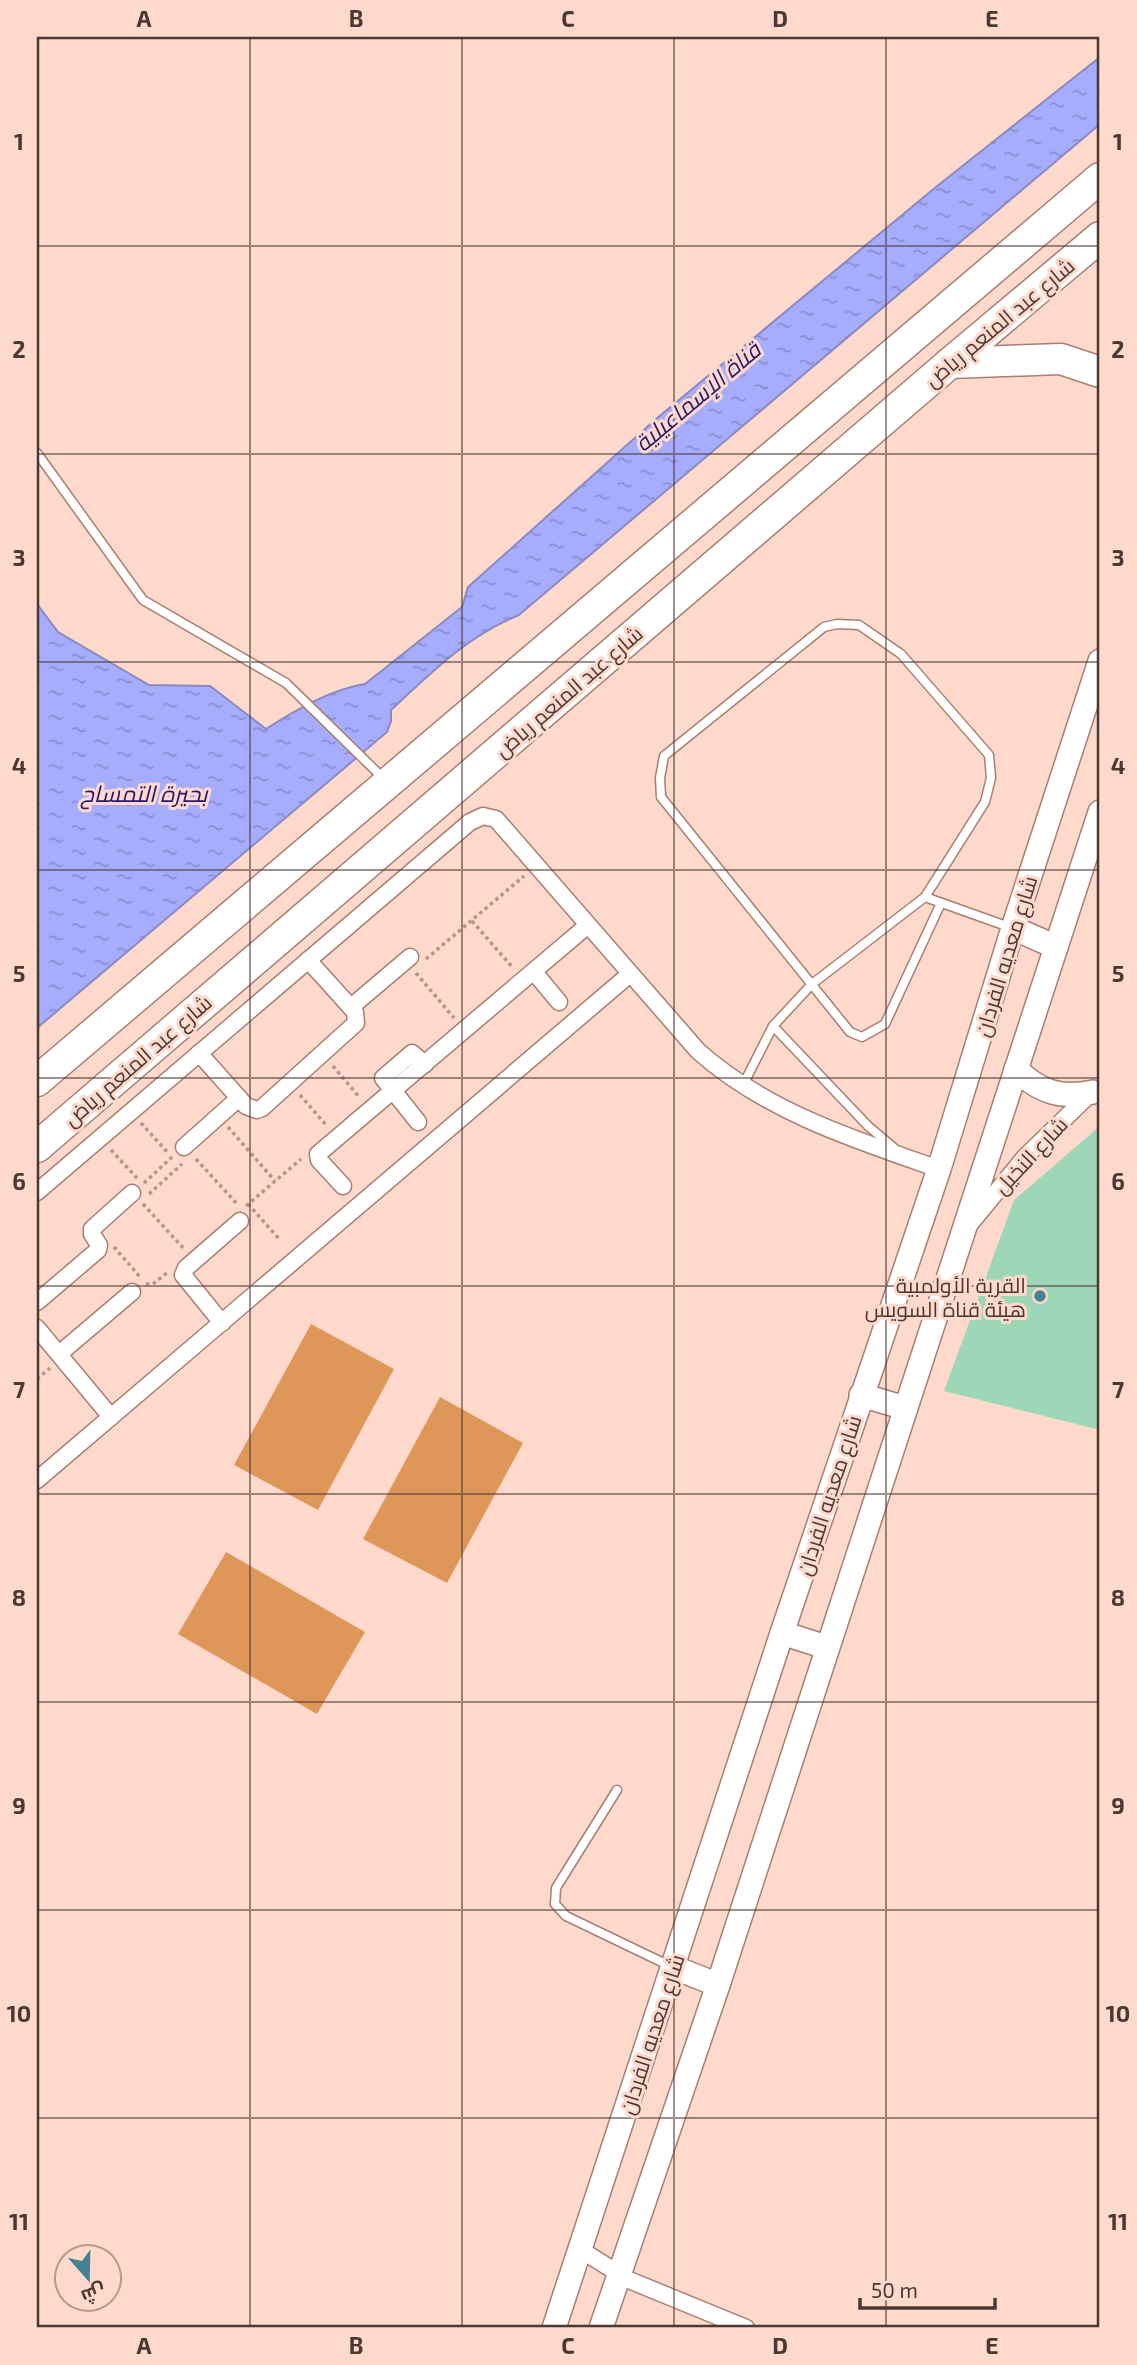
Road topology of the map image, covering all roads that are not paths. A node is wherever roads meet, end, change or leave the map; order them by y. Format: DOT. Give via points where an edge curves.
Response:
graph roads {
  1 [pos="1100,178"];
  2 [pos="1100,237"];
  3 [pos="950,363"];
  4 [pos="1100,372"];
  5 [pos="37,453"];
  6 [pos="1100,661"];
  7 [pos="452,728"];
  8 [pos="483,765"];
  9 [pos="387,783"];
  10 [pos="1100,812"];
  11 [pos="925,897"];
  12 [pos="941,903"];
  13 [pos="588,926"];
  14 [pos="1013,928"];
  15 [pos="1056,947"];
  16 [pos="308,960"];
  17 [pos="416,963"];
  18 [pos="630,974"];
  19 [pos="529,976"];
  20 [pos="812,984"];
  21 [pos="559,1002"];
  22 [pos="351,1007"];
  23 [pos="773,1026"];
  24 [pos="199,1053"];
  25 [pos="1016,1069"];
  26 [pos="37,1081"];
  27 [pos="743,1086"];
  28 [pos="1096,1089"];
  29 [pos="392,1092"];
  30 [pos="239,1098"];
  31 [pos="418,1122"];
  32 [pos="37,1147"];
  33 [pos="178,1152"];
  34 [pos="905,1157"];
  35 [pos="939,1169"];
  36 [pos="343,1186"];
  37 [pos="137,1189"];
  38 [pos="37,1192"];
  39 [pos="241,1215"];
  40 [pos="966,1230"];
  41 [pos="132,1292"];
  42 [pos="37,1302"];
  43 [pos="222,1323"];
  44 [pos="37,1328"];
  45 [pos="59,1354"];
  46 [pos="861,1395"];
  47 [pos="905,1409"];
  48 [pos="111,1417"];
  49 [pos="37,1480"];
  50 [pos="782,1633"];
  51 [pos="826,1647"];
  52 [pos="617,1790"];
  53 [pos="673,1967"];
  54 [pos="718,1985"];
  55 [pos="580,2250"];
  56 [pos="619,2275"];
  57 [pos="554,2328"];
  58 [pos="601,2328"];
  59 [pos="746,2328"];
  1 -- 7 [label="highway, شارع عبد المنعم رياض"];
  2 -- 3 [label="highway, شارع عبد المنعم رياض"];
  3 -- 4 [label="highway" via="1061,359"];
  3 -- 8 [label="highway, شارع عبد المنعم رياض"];
  5 -- 9 [label="lane" via="144,600 286,683"];
  6 -- 14 [label="street, شارع معديه الفردان"];
  7 -- 8 [label="highway"];
  7 -- 9 [label="highway, شارع عبد المنعم رياض"];
  8 -- 32 [label="highway, شارع عبد المنعم رياض"];
  9 -- 26 [label="highway, شارع عبد المنعم رياض"];
  10 -- 15 [label="street, شارع معديه الفردان"];
  11 -- 12 [label="lane"];
  11 -- 20 [label="lane"];
  11 -- 20 [label="lane" via="985,802 991,778 989,755 901,654 859,625 824,627 664,756 660,778 661,797"];
  12 -- 14 [label="lane"];
  12 -- 20 [label="lane" via="885,1024 874,1033 862,1037 850,1032"];
  13 -- 16 [label="street" via="496,819 483,816"];
  13 -- 18 [label="street"];
  13 -- 19 [label="street"];
  14 -- 15 [label="street"];
  14 -- 35 [label="street, شارع معديه الفردان"];
  15 -- 25 [label="street, شارع معديه الفردان"];
  16 -- 22 [label="street"];
  16 -- 24 [label="street"];
  17 -- 22 [label="street"];
  18 -- 27 [label="street" via="698,1051"];
  18 -- 43 [label="street"];
  19 -- 21 [label="street"];
  19 -- 29 [label="street"];
  20 -- 23 [label="lane"];
  22 -- 30 [label="street" via="356,1023 257,1110"];
  23 -- 27 [label="lane"];
  23 -- 34 [label="lane" via="868,1126"];
  24 -- 30 [label="street"];
  24 -- 38 [label="street"];
  25 -- 28 [label="street" via="1028,1081 1059,1095"];
  25 -- 40 [label="street, شارع معديه الفردان"];
  27 -- 34 [label="street" via="775,1104"];
  28 -- 40 [label="street, شارع النخيل" via="1025,1157"];
  29 -- 31 [label="street"];
  29 -- 36 [label="street" via="318,1154"];
  30 -- 33 [label="street"];
  34 -- 35 [label="street"];
  35 -- 46 [label="street, شارع معديه الفردان"];
  37 -- 42 [label="street" via="92,1229 98,1250"];
  39 -- 43 [label="street" via="183,1275"];
  40 -- 47 [label="street, شارع معديه الفردان"];
  41 -- 45 [label="street"];
  43 -- 48 [label="street"];
  44 -- 45 [label="street"];
  45 -- 48 [label="street"];
  46 -- 47 [label="street"];
  46 -- 50 [label="street, شارع معديه الفردان"];
  47 -- 51 [label="street, شارع معديه الفردان"];
  48 -- 49 [label="street"];
  50 -- 51 [label="street"];
  50 -- 53 [label="street, شارع معديه الفردان"];
  51 -- 54 [label="street, شارع معديه الفردان"];
  52 -- 53 [label="lane" via="556,1888 555,1904 566,1916"];
  53 -- 54 [label="street"];
  53 -- 55 [label="street, شارع معديه الفردان"];
  54 -- 56 [label="street, شارع معديه الفردان"];
  55 -- 56 [label="street"];
  55 -- 57 [label="street, شارع معديه الفردان"];
  56 -- 58 [label="street, شارع معديه الفردان"];
  56 -- 59 [label="street"];
}
